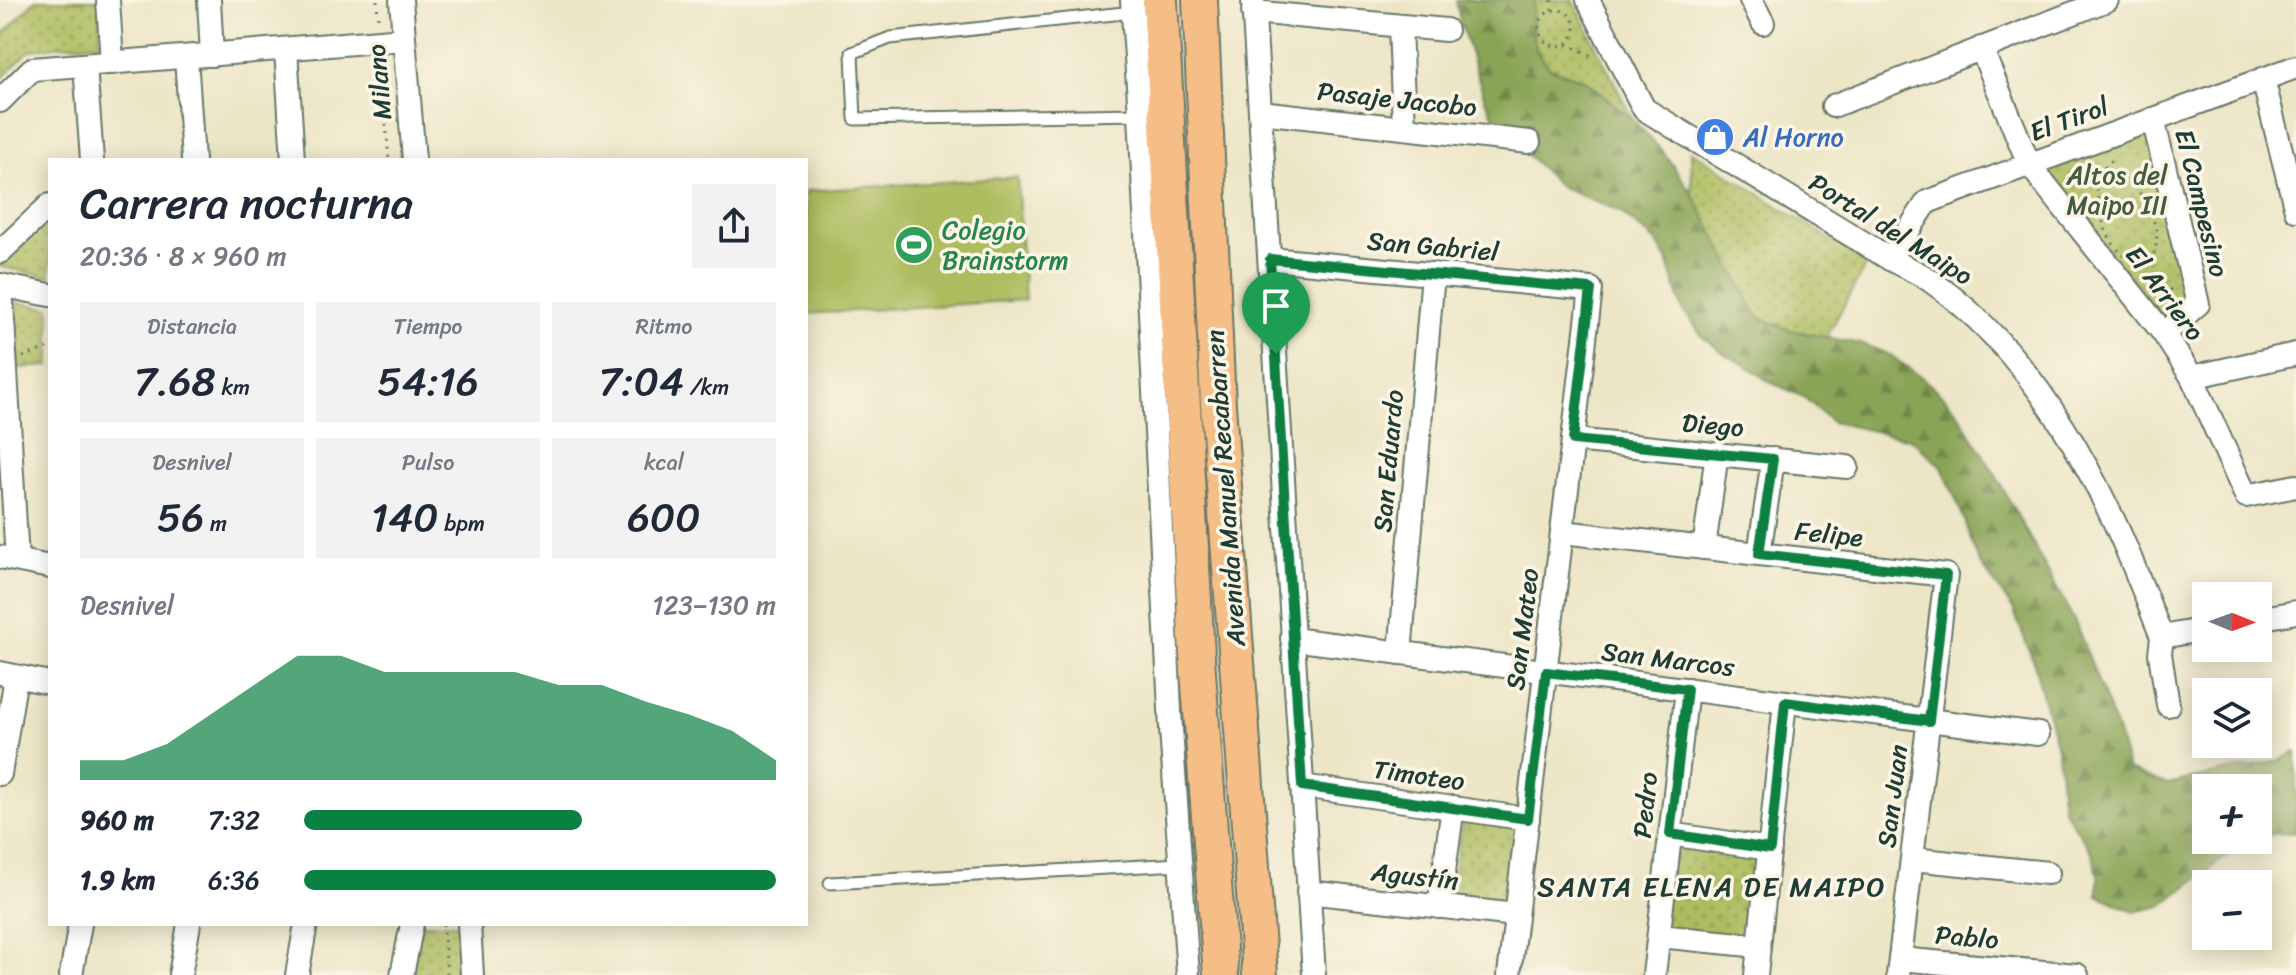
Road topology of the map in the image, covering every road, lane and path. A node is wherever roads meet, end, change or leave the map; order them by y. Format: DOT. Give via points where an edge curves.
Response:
graph roads {
  1 [pos="108,0"];
  2 [pos="209,0"];
  3 [pos="377,0"];
  4 [pos="401,0"];
  5 [pos="1552,0"];
  6 [pos="1588,0"];
  7 [pos="1751,0"];
  8 [pos="2107,0"];
  9 [pos="1142,4"];
  10 [pos="1253,6"];
  11 [pos="1202,8"];
  12 [pos="1552,10"];
  13 [pos="1763,23"];
  14 [pos="1400,26"];
  15 [pos="1446,30"];
  16 [pos="404,39"];
  17 [pos="380,42"];
  18 [pos="1981,48"];
  19 [pos="286,49"];
  20 [pos="212,55"];
  21 [pos="186,57"];
  22 [pos="112,63"];
  23 [pos="85,65"];
  24 [pos="2296,67"];
  25 [pos="2263,79"];
  26 [pos="0,101"];
  27 [pos="1833,106"];
  28 [pos="1260,112"];
  29 [pos="1140,114"];
  30 [pos="2153,119"];
  31 [pos="1404,128"];
  32 [pos="1529,142"];
  33 [pos="92,158"];
  34 [pos="193,158"];
  35 [pos="293,158"];
  36 [pos="389,158"];
  37 [pos="414,158"];
  38 [pos="2029,164"];
  39 [pos="48,207"];
  40 [pos="2296,210"];
  41 [pos="0,252"];
  42 [pos="1270,259"];
  43 [pos="1890,259"];
  44 [pos="2149,265"];
  45 [pos="1433,274"];
  46 [pos="2157,283"];
  47 [pos="0,285"];
  48 [pos="1591,289"];
  49 [pos="48,295"];
  50 [pos="2164,334"];
  51 [pos="48,348"];
  52 [pos="2296,354"];
  53 [pos="5,360"];
  54 [pos="2192,377"];
  55 [pos="1573,440"];
  56 [pos="1717,453"];
  57 [pos="1773,459"];
  58 [pos="1847,467"];
  59 [pos="2296,486"];
  60 [pos="1562,532"];
  61 [pos="1704,548"];
  62 [pos="1759,554"];
  63 [pos="9,559"];
  64 [pos="48,567"];
  65 [pos="1946,575"];
  66 [pos="2296,612"];
  67 [pos="2272,616"];
  68 [pos="2192,632"];
  69 [pos="2162,637"];
  70 [pos="1292,639"];
  71 [pos="1400,653"];
  72 [pos="1546,672"];
  73 [pos="8,675"];
  74 [pos="48,683"];
  75 [pos="1687,689"];
  76 [pos="1785,702"];
  77 [pos="2168,705"];
  78 [pos="1929,721"];
  79 [pos="2038,734"];
  80 [pos="0,774"];
  81 [pos="1302,786"];
  82 [pos="1453,807"];
  83 [pos="1528,819"];
  84 [pos="1670,834"];
  85 [pos="1770,849"];
  86 [pos="1913,859"];
  87 [pos="1180,864"];
  88 [pos="2048,873"];
  89 [pos="830,883"];
  90 [pos="1308,892"];
  91 [pos="1439,907"];
  92 [pos="1516,915"];
  93 [pos="80,926"];
  94 [pos="189,926"];
  95 [pos="306,926"];
  96 [pos="412,926"];
  97 [pos="443,926"];
  98 [pos="469,926"];
  99 [pos="1659,936"];
  100 [pos="1759,946"];
  101 [pos="1899,967"];
  102 [pos="71,975"];
  103 [pos="180,975"];
  104 [pos="297,975"];
  105 [pos="402,975"];
  106 [pos="447,975"];
  107 [pos="472,975"];
  108 [pos="1188,975"];
  109 [pos="1221,975"];
  110 [pos="1260,975"];
  111 [pos="1314,975"];
  112 [pos="1509,975"];
  113 [pos="1654,975"];
  114 [pos="1756,975"];
  115 [pos="2077,975"];
  1 -- 22 [label="street"];
  2 -- 20 [label="street"];
  3 -- 17 [label="path"];
  4 -- 16 [label="street, Milano"];
  5 -- 12 [label="path"];
  6 -- 43 [label="street, Portal del Maipo" via="1644,109"];
  7 -- 13 [label="street"];
  8 -- 18 [label="street"];
  9 -- 29 [label="street"];
  9 -- 29 [label="lane" via="890,38 852,53 855,119"];
  9 -- 109 [label="main road, Avenida Manuel Recabarren"];
  10 -- 14 [label="street"];
  10 -- 28 [label="street"];
  11 -- 110 [label="main road, Avenida Manuel Recabarren" via="1218,405"];
  12 -- 12 [label="path" via="1539,22 1539,31 1549,45 1558,47 1567,44 1576,29 1569,13"];
  14 -- 15 [label="street"];
  14 -- 31 [label="street"];
  16 -- 17 [label="street"];
  16 -- 37 [label="street, Milano"];
  17 -- 19 [label="street"];
  17 -- 36 [label="path"];
  18 -- 27 [label="street"];
  18 -- 38 [label="street, El Arriero"];
  19 -- 20 [label="street"];
  19 -- 35 [label="street"];
  20 -- 21 [label="street"];
  21 -- 22 [label="street"];
  21 -- 34 [label="street"];
  22 -- 23 [label="street"];
  23 -- 26 [label="street" via="32,69"];
  23 -- 33 [label="street"];
  24 -- 25 [label="street, El Tirol"];
  25 -- 30 [label="street, El Tirol"];
  25 -- 40 [label="street"];
  28 -- 31 [label="street, Pasaje Jacobo"];
  28 -- 42 [label="street"];
  29 -- 87 [label="street"];
  30 -- 38 [label="street, El Tirol"];
  30 -- 50 [label="street, El Campesino" via="2198,304"];
  31 -- 32 [label="street, Pasaje Jacobo"];
  38 -- 43 [label="street, El Tirol" via="1927,202"];
  38 -- 50 [label="street, El Arriero"];
  39 -- 41 [label="street"];
  42 -- 45 [label="street, San Gabriel"];
  42 -- 70 [label="street"];
  43 -- 69 [label="street, Portal del Maipo" via="1926,278 1970,313 2014,359 2067,429 2111,514"];
  44 -- 44 [label="path" via="2136,264 2113,242 2102,224 2095,177 2114,174 2137,188 2157,230"];
  44 -- 46 [label="path"];
  45 -- 48 [label="street, San Gabriel"];
  45 -- 71 [label="street, San Eduardo"];
  47 -- 49 [label="street"];
  47 -- 53 [label="street"];
  48 -- 55 [label="street, San Mateo"];
  50 -- 54 [label="street, El Arriero"];
  51 -- 53 [label="path"];
  52 -- 54 [label="street"];
  53 -- 63 [label="street"];
  54 -- 59 [label="street, El Arriero" via="2246,496"];
  55 -- 56 [label="street, Diego"];
  55 -- 60 [label="street, San Mateo"];
  56 -- 57 [label="street, Diego"];
  56 -- 61 [label="street"];
  57 -- 58 [label="street, Diego"];
  57 -- 62 [label="street"];
  60 -- 61 [label="street, Felipe"];
  60 -- 72 [label="street, San Mateo"];
  61 -- 62 [label="street, Felipe"];
  62 -- 65 [label="street, Felipe"];
  63 -- 64 [label="street"];
  65 -- 78 [label="street, San Juan"];
  66 -- 67 [label="street"];
  68 -- 69 [label="street"];
  69 -- 77 [label="street, Portal del Maipo"];
  70 -- 71 [label="street, San Marcos"];
  70 -- 81 [label="street"];
  71 -- 72 [label="street, San Marcos"];
  72 -- 75 [label="street, San Marcos"];
  72 -- 83 [label="street, San Mateo"];
  73 -- 74 [label="street"];
  73 -- 80 [label="street"];
  75 -- 76 [label="street, San Marcos"];
  75 -- 84 [label="street, Pedro"];
  76 -- 78 [label="street, San Marcos"];
  76 -- 85 [label="street"];
  78 -- 79 [label="street, San Marcos"];
  78 -- 86 [label="street, San Juan"];
  81 -- 82 [label="street, Timoteo"];
  81 -- 90 [label="street"];
  82 -- 83 [label="street, Timoteo"];
  82 -- 91 [label="street"];
  83 -- 92 [label="street, San Mateo"];
  84 -- 85 [label="street"];
  84 -- 99 [label="street, Pedro"];
  85 -- 100 [label="street"];
  86 -- 88 [label="street"];
  86 -- 101 [label="street, San Juan"];
  87 -- 89 [label="lane"];
  87 -- 108 [label="street"];
  90 -- 91 [label="street, Agustín"];
  90 -- 111 [label="street"];
  91 -- 92 [label="street, Agustín"];
  92 -- 112 [label="street, San Mateo"];
  93 -- 102 [label="street"];
  94 -- 103 [label="street"];
  95 -- 104 [label="street"];
  96 -- 105 [label="street"];
  97 -- 106 [label="path"];
  98 -- 107 [label="street"];
  99 -- 100 [label="street"];
  99 -- 113 [label="street, Pedro"];
  100 -- 114 [label="street"];
  101 -- 115 [label="street, Pablo"];
}
